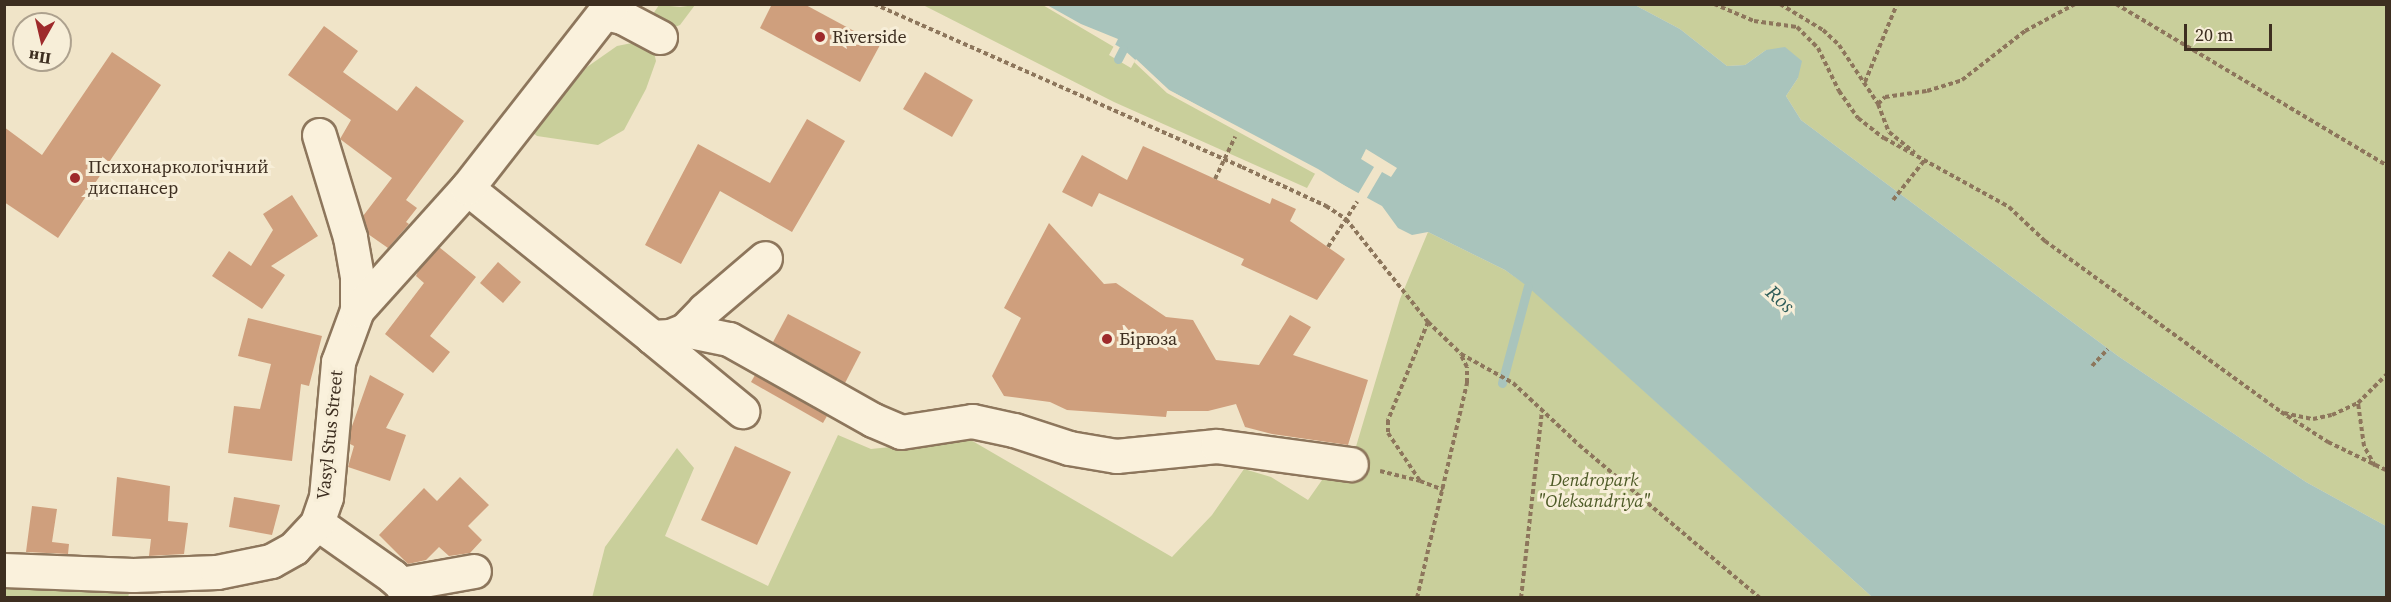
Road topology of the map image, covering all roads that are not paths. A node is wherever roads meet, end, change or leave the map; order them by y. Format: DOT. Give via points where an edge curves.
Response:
graph roads {
  1 [pos="608,9"];
  2 [pos="660,37"];
  3 [pos="319,135"];
  4 [pos="467,188"];
  5 [pos="765,258"];
  6 [pos="357,310"];
  7 [pos="685,330"];
  8 [pos="652,337"];
  9 [pos="742,411"];
  10 [pos="1351,464"];
  11 [pos="317,524"];
  12 [pos="4,570"];
  13 [pos="474,571"];
  14 [pos="405,591"];
  1 -- 2 [label="street"];
  1 -- 4 [label="street, Vasyl Stus Street"];
  3 -- 6 [label="street" via="350,237 357,276"];
  4 -- 6 [label="street, Vasyl Stus Street"];
  4 -- 8 [label="street"];
  5 -- 7 [label="street"];
  6 -- 11 [label="street, Vasyl Stus Street" via="338,362 326,497"];
  7 -- 8 [label="street"];
  7 -- 10 [label="street" via="729,339 901,432 972,421 1068,448 1116,456 1217,446"];
  8 -- 9 [label="street"];
  11 -- 12 [label="street, Vasyl Stus Street" via="294,548 271,561 246,568 133,575"];
  11 -- 14 [label="street"];
  13 -- 14 [label="street"];
}
